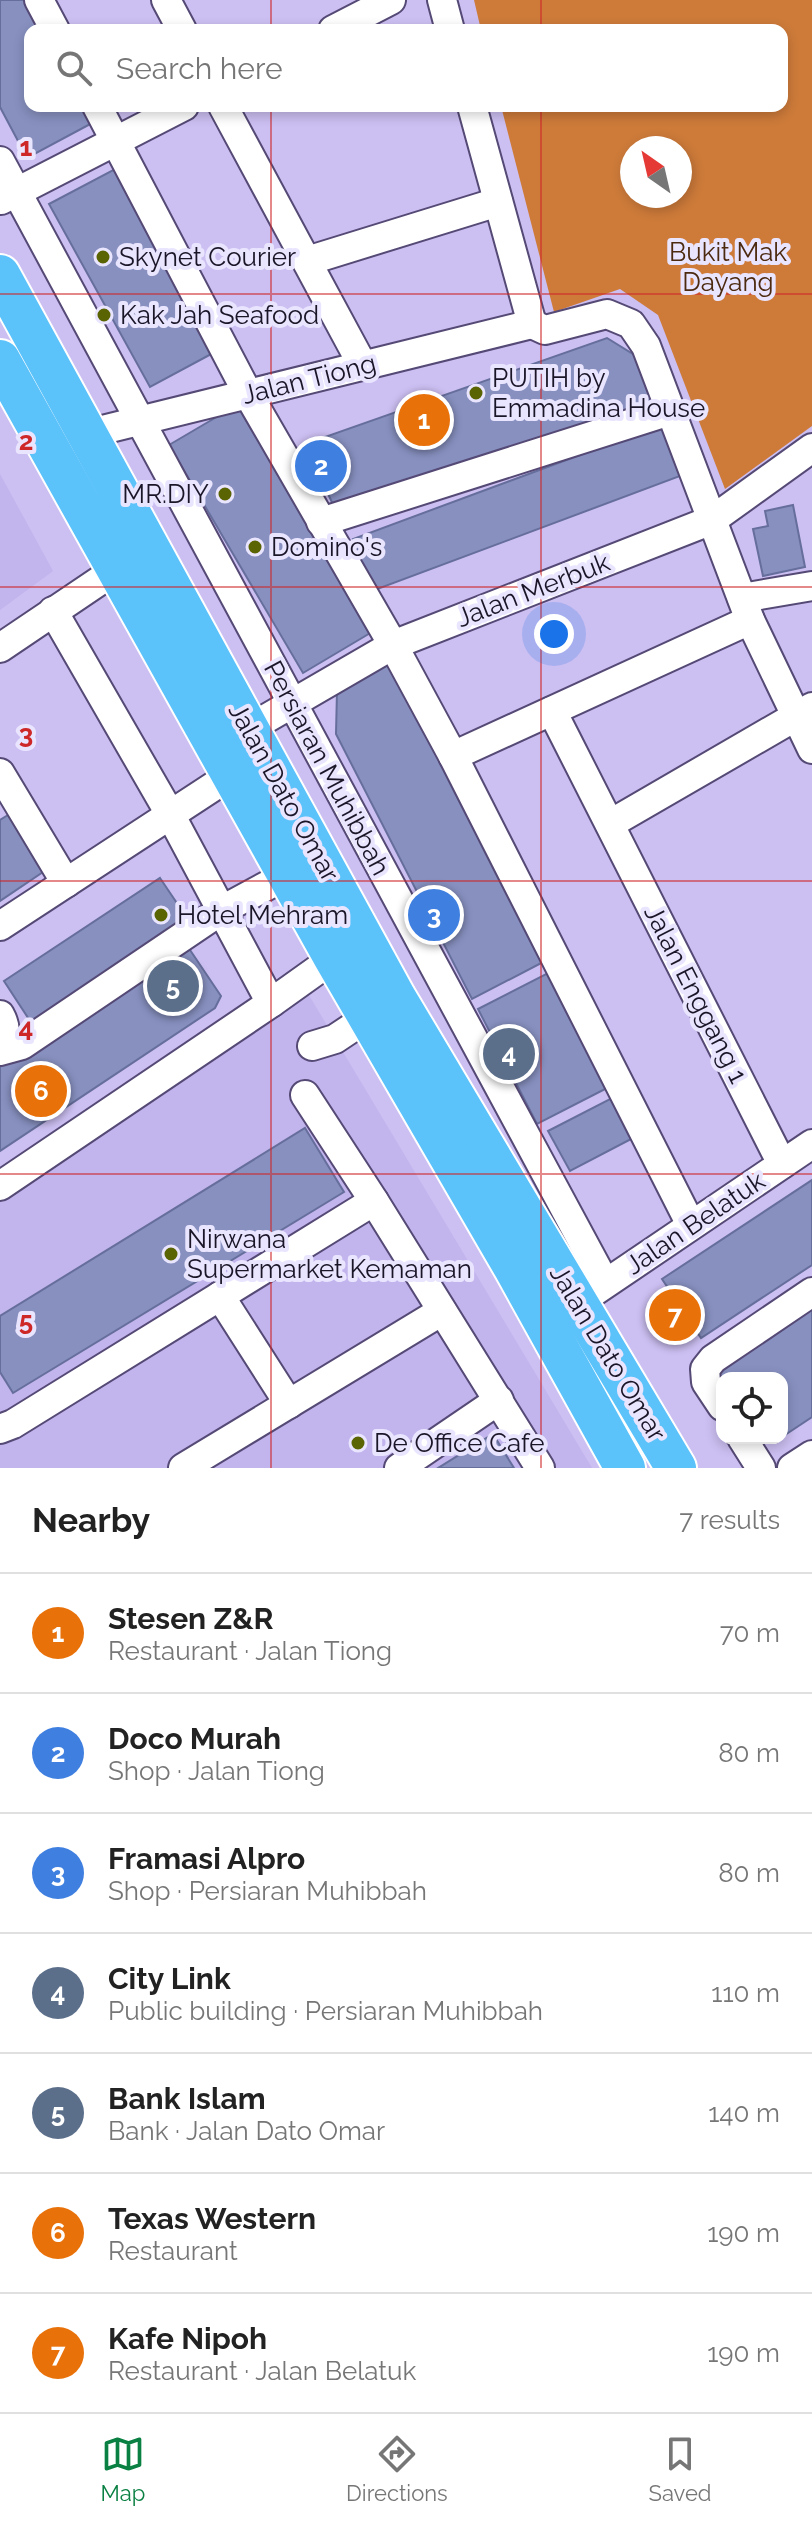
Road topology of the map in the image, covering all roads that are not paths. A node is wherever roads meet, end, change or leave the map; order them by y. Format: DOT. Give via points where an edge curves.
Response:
graph roads {
  1 [pos="39,0"];
  2 [pos="166,0"];
  3 [pos="391,0"];
  4 [pos="442,0"];
  5 [pos="52,24"];
  6 [pos="179,24"];
  7 [pos="345,24"];
  8 [pos="448,24"];
  9 [pos="100,112"];
  10 [pos="172,112"];
  11 [pos="226,112"];
  12 [pos="474,112"];
  13 [pos="116,141"];
  14 [pos="0,161"];
  15 [pos="8,196"];
  16 [pos="498,202"];
  17 [pos="307,261"];
  18 [pos="0,275"];
  19 [pos="532,324"];
  20 [pos="0,360"];
  21 [pos="363,366"];
  22 [pos="248,394"];
  23 [pos="670,411"];
  24 [pos="139,421"];
  25 [pos="86,434"];
  26 [pos="812,448"];
  27 [pos="712,520"];
  28 [pos="321,522"];
  29 [pos="117,569"];
  30 [pos="812,586"];
  31 [pos="746,609"];
  32 [pos="53,611"];
  33 [pos="393,645"];
  34 [pos="0,648"];
  35 [pos="292,703"];
  36 [pos="552,711"];
  37 [pos="804,711"];
  38 [pos="250,728"];
  39 [pos="812,749"];
  40 [pos="453,756"];
  41 [pos="231,775"];
  42 [pos="4,790"];
  43 [pos="170,814"];
  44 [pos="610,824"];
  45 [pos="287,875"];
  46 [pos="66,883"];
  47 [pos="222,910"];
  48 [pos="0,926"];
  49 [pos="334,958"];
  50 [pos="271,1003"];
  51 [pos="0,1015"];
  52 [pos="368,1017"];
  53 [pos="0,1043"];
  54 [pos="312,1046"];
  55 [pos="0,1051"];
  56 [pos="305,1095"];
  57 [pos="812,1144"];
  58 [pos="782,1164"];
  59 [pos="0,1186"];
  60 [pos="374,1201"];
  61 [pos="691,1225"];
  62 [pos="812,1292"];
  63 [pos="592,1293"];
  64 [pos="220,1296"];
  65 [pos="442,1311"];
  66 [pos="716,1397"];
  67 [pos="499,1400"];
  68 [pos="289,1404"];
  69 [pos="0,1429"];
  70 [pos="746,1444"];
  71 [pos="812,1455"];
  72 [pos="200,1464"];
  73 [pos="399,1468"];
  74 [pos="540,1468"];
  75 [pos="625,1468"];
  76 [pos="676,1468"];
  77 [pos="761,1468"];
  78 [pos="792,1468"];
  1 -- 5 [label="street"];
  2 -- 6 [label="street"];
  3 -- 7 [label="street"];
  4 -- 8 [label="street"];
  9 -- 13 [label="street"];
  10 -- 13 [label="street"];
  11 -- 17 [label="street"];
  12 -- 16 [label="street"];
  13 -- 15 [label="street"];
  13 -- 22 [label="street"];
  14 -- 15 [label="street, Persiaran Muhibbah"];
  15 -- 24 [label="street, Persiaran Muhibbah"];
  16 -- 17 [label="street"];
  16 -- 19 [label="street"];
  17 -- 21 [label="street"];
  18 -- 25 [label="highway, Jalan Dato Omar"];
  19 -- 21 [label="street, Jalan Tiong"];
  19 -- 23 [label="street, Jalan Tiong" via="545,330 607,314 631,324 646,346"];
  20 -- 29 [label="highway, Jalan Dato Omar"];
  21 -- 22 [label="street, Jalan Tiong"];
  22 -- 24 [label="street, Jalan Tiong"];
  22 -- 28 [label="street"];
  23 -- 27 [label="street, Jalan Tiong"];
  23 -- 28 [label="street"];
  24 -- 25 [label="street, Jalan Tiong"];
  24 -- 35 [label="street, Persiaran Muhibbah"];
  25 -- 38 [label="highway, Jalan Dato Omar"];
  26 -- 27 [label="street, Jalan Merbuk"];
  27 -- 31 [label="street"];
  27 -- 33 [label="street, Jalan Merbuk"];
  28 -- 33 [label="street"];
  29 -- 32 [label="street"];
  29 -- 41 [label="highway, Jalan Dato Omar"];
  30 -- 31 [label="street"];
  31 -- 36 [label="street"];
  31 -- 37 [label="street"];
  32 -- 34 [label="street"];
  32 -- 43 [label="street"];
  33 -- 35 [label="street, Jalan Merbuk"];
  33 -- 40 [label="street"];
  35 -- 38 [label="street, Jalan Merbuk"];
  35 -- 63 [label="street, Persiaran Muhibbah"];
  36 -- 40 [label="street"];
  36 -- 44 [label="street, Jalan Enggang 1"];
  37 -- 39 [label="street"];
  37 -- 44 [label="street"];
  38 -- 63 [label="highway, Jalan Dato Omar" via="396,998"];
  40 -- 61 [label="street"];
  41 -- 43 [label="street"];
  41 -- 45 [label="highway, Jalan Dato Omar"];
  42 -- 46 [label="street"];
  43 -- 46 [label="street"];
  43 -- 47 [label="street"];
  44 -- 58 [label="street, Jalan Enggang 1"];
  45 -- 47 [label="street"];
  45 -- 49 [label="highway, Jalan Dato Omar"];
  46 -- 48 [label="street"];
  47 -- 50 [label="street"];
  47 -- 55 [label="street" via="22,1045"];
  49 -- 50 [label="street"];
  49 -- 52 [label="highway, Jalan Dato Omar"];
  50 -- 59 [label="street"];
  51 -- 53 [label="street"];
  52 -- 54 [label="street" via="335,1039"];
  52 -- 75 [label="highway, Jalan Dato Omar"];
  56 -- 60 [label="street"];
  57 -- 58 [label="street, Jalan Belatuk"];
  58 -- 61 [label="street, Jalan Belatuk"];
  60 -- 64 [label="street"];
  60 -- 65 [label="street"];
  61 -- 63 [label="street, Jalan Belatuk"];
  62 -- 66 [label="street" via="713,1359 705,1369 706,1382"];
  63 -- 76 [label="highway, Jalan Dato Omar"];
  64 -- 68 [label="street"];
  64 -- 69 [label="street"];
  65 -- 67 [label="street"];
  65 -- 68 [label="street"];
  67 -- 73 [label="street"];
  67 -- 74 [label="street"];
  68 -- 72 [label="street"];
  70 -- 77 [label="street"];
  71 -- 78 [label="street"];
}
